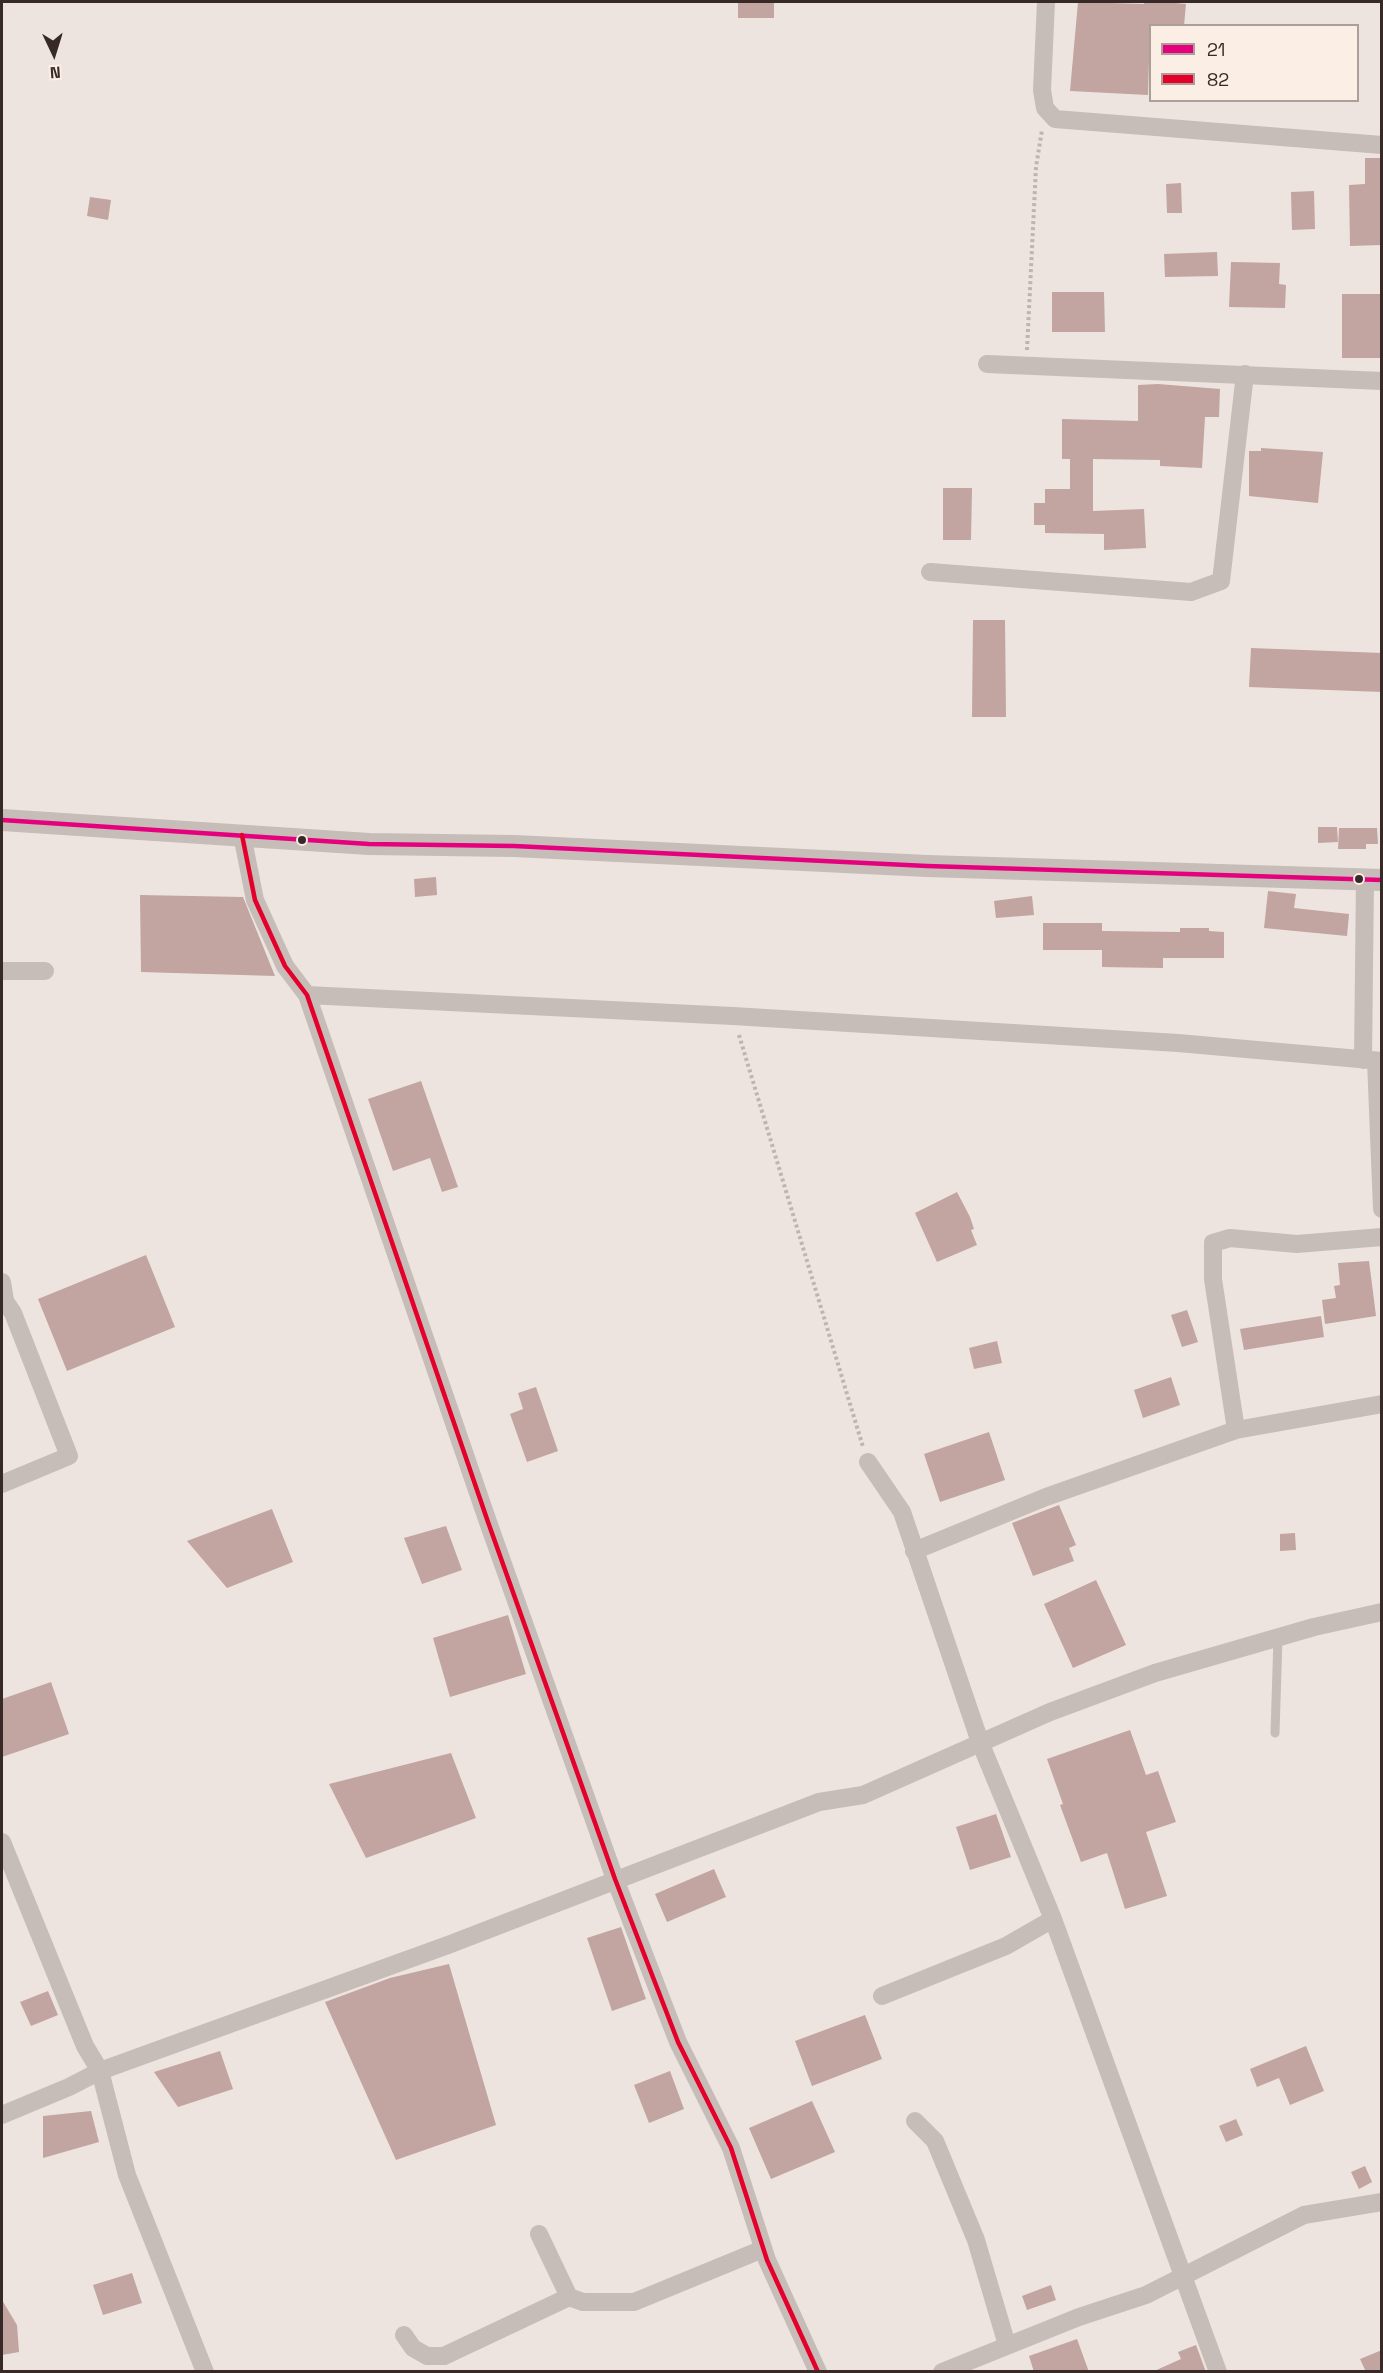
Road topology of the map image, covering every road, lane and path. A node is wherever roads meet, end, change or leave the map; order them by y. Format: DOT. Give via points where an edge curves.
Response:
graph roads {
  1 [pos="1046,2"];
  2 [pos="1046,108"];
  3 [pos="1382,145"];
  4 [pos="987,364"];
  5 [pos="1026,366"];
  6 [pos="1245,374"];
  7 [pos="1382,381"];
  8 [pos="930,572"];
  9 [pos="2,820"];
  10 [pos="242,835"];
  11 [pos="1373,880"];
  12 [pos="2,971"];
  13 [pos="45,971"];
  14 [pos="307,995"];
  15 [pos="733,1016"];
  16 [pos="1374,1061"];
  17 [pos="1382,1209"];
  18 [pos="1382,1237"];
  19 [pos="2,1282"];
  20 [pos="1382,1404"];
  21 [pos="1236,1430"];
  22 [pos="868,1462"];
  23 [pos="2,1484"];
  24 [pos="914,1551"];
  25 [pos="1382,1612"];
  26 [pos="1278,1638"];
  27 [pos="1275,1733"];
  28 [pos="980,1742"];
  29 [pos="2,1842"];
  30 [pos="615,1880"];
  31 [pos="1053,1919"];
  32 [pos="882,1996"];
  33 [pos="100,2071"];
  34 [pos="2,2115"];
  35 [pos="915,2121"];
  36 [pos="1382,2202"];
  37 [pos="539,2234"];
  38 [pos="764,2249"];
  39 [pos="1182,2278"];
  40 [pos="569,2298"];
  41 [pos="404,2335"];
  42 [pos="1007,2345"];
  43 [pos="205,2372"];
  44 [pos="818,2372"];
  45 [pos="942,2372"];
  46 [pos="1218,2372"];
  1 -- 2 [label="street" via="1042,90"];
  2 -- 3 [label="street" via="1055,119"];
  2 -- 5 [label="path" via="1036,167"];
  4 -- 5 [label="street"];
  5 -- 6 [label="street"];
  6 -- 7 [label="street"];
  6 -- 8 [label="street" via="1221,581 1191,592"];
  9 -- 10 [label="street"];
  10 -- 11 [label="street" via="369,844 514,846 927,866"];
  10 -- 14 [label="street" via="255,900 285,966"];
  11 -- 16 [label="street"];
  12 -- 13 [label="street"];
  14 -- 15 [label="street"];
  14 -- 30 [label="street"];
  15 -- 16 [label="street" via="1178,1043"];
  15 -- 22 [label="path"];
  16 -- 17 [label="street"];
  18 -- 21 [label="street" via="1297,1244 1230,1238 1214,1243 1213,1279"];
  19 -- 23 [label="street" via="5,1301 69,1456"];
  20 -- 21 [label="street"];
  21 -- 24 [label="street" via="1046,1497"];
  22 -- 24 [label="street" via="902,1512"];
  24 -- 28 [label="street"];
  25 -- 26 [label="street"];
  26 -- 27 [label="lane"];
  26 -- 28 [label="street" via="1155,1673"];
  28 -- 30 [label="street" via="863,1795 819,1802"];
  28 -- 31 [label="street"];
  29 -- 33 [label="street" via="85,2046"];
  30 -- 33 [label="street"];
  30 -- 38 [label="street" via="678,2042 731,2148"];
  31 -- 32 [label="street" via="1006,1946"];
  31 -- 39 [label="street"];
  33 -- 34 [label="street"];
  33 -- 43 [label="street" via="127,2175"];
  35 -- 42 [label="street" via="935,2141 972,2229"];
  36 -- 39 [label="street" via="1304,2215 1200,2265"];
  37 -- 40 [label="street"];
  38 -- 40 [label="street" via="634,2302 583,2302"];
  38 -- 44 [label="street"];
  39 -- 42 [label="street" via="1146,2295"];
  39 -- 46 [label="street"];
  40 -- 41 [label="street" via="444,2356 427,2356 412,2348"];
  42 -- 45 [label="street"];
}
